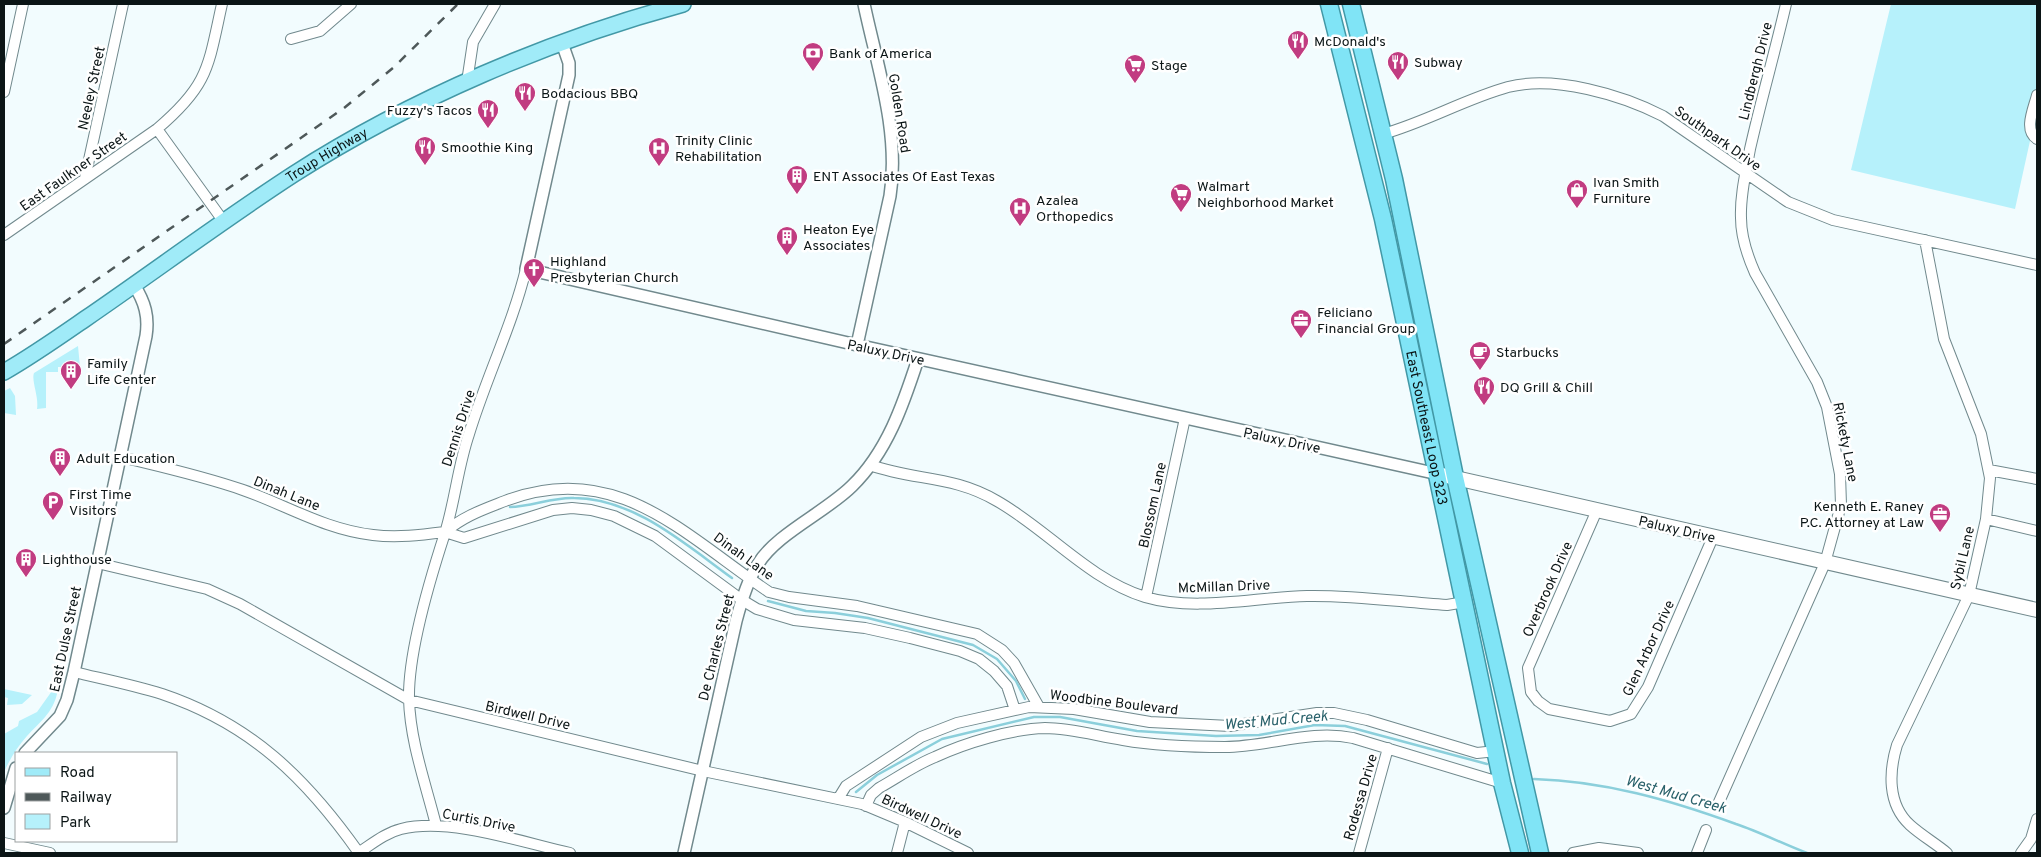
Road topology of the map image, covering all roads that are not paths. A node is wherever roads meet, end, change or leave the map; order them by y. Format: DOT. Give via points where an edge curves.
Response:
graph roads {
  1 [pos="23,4"];
  2 [pos="123,4"];
  3 [pos="222,4"];
  4 [pos="351,4"];
  5 [pos="494,4"];
  6 [pos="684,4"];
  7 [pos="864,4"];
  8 [pos="1329,4"];
  9 [pos="1351,4"];
  10 [pos="1786,4"];
  11 [pos="291,38"];
  12 [pos="562,43"];
  13 [pos="8,51"];
  14 [pos="466,82"];
  15 [pos="4,92"];
  16 [pos="2037,95"];
  17 [pos="157,129"];
  18 [pos="1382,134"];
  19 [pos="2037,139"];
  20 [pos="1745,174"];
  21 [pos="85,178"];
  22 [pos="224,222"];
  23 [pos="4,235"];
  24 [pos="1924,240"];
  25 [pos="2037,265"];
  26 [pos="526,270"];
  27 [pos="134,285"];
  28 [pos="857,345"];
  29 [pos="918,359"];
  30 [pos="4,372"];
  31 [pos="1185,418"];
  32 [pos="121,457"];
  33 [pos="870,465"];
  34 [pos="1989,470"];
  35 [pos="1438,474"];
  36 [pos="1455,477"];
  37 [pos="2037,479"];
  38 [pos="1597,510"];
  39 [pos="1986,519"];
  40 [pos="2037,531"];
  41 [pos="445,532"];
  42 [pos="1713,537"];
  43 [pos="97,563"];
  44 [pos="1825,563"];
  45 [pos="751,580"];
  46 [pos="1969,595"];
  47 [pos="1146,597"];
  48 [pos="742,600"];
  49 [pos="1464,602"];
  50 [pos="2037,610"];
  51 [pos="74,672"];
  52 [pos="1530,681"];
  53 [pos="409,700"];
  54 [pos="1039,707"];
  55 [pos="1015,710"];
  56 [pos="1388,748"];
  57 [pos="1496,751"];
  58 [pos="26,752"];
  59 [pos="702,770"];
  60 [pos="15,771"];
  61 [pos="1502,783"];
  62 [pos="838,798"];
  63 [pos="1719,802"];
  64 [pos="866,806"];
  65 [pos="4,808"];
  66 [pos="2037,819"];
  67 [pos="905,822"];
  68 [pos="436,825"];
  69 [pos="1706,830"];
  70 [pos="4,843"];
  71 [pos="50,853"];
  72 [pos="358,853"];
  73 [pos="570,853"];
  74 [pos="684,853"];
  75 [pos="897,853"];
  76 [pos="968,853"];
  77 [pos="1358,853"];
  78 [pos="1520,853"];
  79 [pos="1540,853"];
  80 [pos="1573,853"];
  81 [pos="1638,853"];
  82 [pos="1697,853"];
  83 [pos="1947,853"];
  84 [pos="2021,853"];
  1 -- 13 [label="street"];
  2 -- 21 [label="street, Neeley Street"];
  3 -- 17 [label="street, East Faulkner Street" via="207,71 196,92"];
  4 -- 11 [label="street" via="320,31"];
  5 -- 14 [label="street" via="474,42"];
  6 -- 12 [label="main road, Troup Highway"];
  7 -- 28 [label="street, Golden Road" via="887,110 893,173"];
  8 -- 35 [label="highway, East Southeast Loop 323" via="1384,219"];
  9 -- 18 [label="highway, East Southeast Loop 323"];
  10 -- 20 [label="street, Lindbergh Drive"];
  12 -- 14 [label="main road, Troup Highway"];
  12 -- 26 [label="street, Dennis Drive" via="569,63 569,75"];
  13 -- 15 [label="street"];
  14 -- 22 [label="main road, Troup Highway" via="361,135 296,173"];
  16 -- 19 [label="street" via="2030,127 2031,134"];
  17 -- 21 [label="street, East Faulkner Street"];
  17 -- 22 [label="street"];
  18 -- 20 [label="street, Southpark Drive" via="1510,87 1571,86 1642,105 1694,135"];
  18 -- 36 [label="highway, East Southeast Loop 323"];
  20 -- 24 [label="street, Southpark Drive" via="1788,202 1816,214"];
  20 -- 44 [label="street, Rickety Lane" via="1741,218 1748,255 1759,281 1816,382 1832,424 1841,499 1838,523"];
  21 -- 23 [label="street, East Faulkner Street"];
  22 -- 27 [label="main road, Troup Highway"];
  24 -- 25 [label="street, Southpark Drive"];
  24 -- 34 [label="street, Sybil Lane" via="1944,339 1981,434"];
  26 -- 28 [label="street, Paluxy Drive"];
  26 -- 41 [label="street, Dennis Drive" via="514,317 464,448"];
  27 -- 30 [label="main road, Troup Highway"];
  27 -- 32 [label="street, East Dulse Street" via="142,298 148,325"];
  28 -- 29 [label="street, Paluxy Drive"];
  29 -- 31 [label="street, Paluxy Drive"];
  29 -- 33 [label="street, De Charles Street" via="901,411"];
  31 -- 35 [label="street, Paluxy Drive"];
  31 -- 47 [label="street, Blossom Lane"];
  32 -- 41 [label="street, Dinah Lane" via="206,478 349,531 401,537"];
  32 -- 43 [label="street, East Dulse Street"];
  33 -- 45 [label="street, De Charles Street" via="852,487 777,544 758,563"];
  33 -- 47 [label="street, McMillan Drive" via="892,473 944,480 972,488 997,501 1103,578"];
  34 -- 37 [label="street"];
  34 -- 39 [label="street, Sybil Lane"];
  35 -- 36 [label="main road, Paluxy Drive"];
  35 -- 49 [label="highway, East Southeast Loop 323"];
  36 -- 38 [label="main road, Paluxy Drive"];
  36 -- 79 [label="highway, East Southeast Loop 323"];
  38 -- 42 [label="main road, Paluxy Drive"];
  38 -- 52 [label="street, Overbrook Drive" via="1528,668"];
  39 -- 40 [label="street"];
  39 -- 46 [label="street, Sybil Lane"];
  41 -- 45 [label="street, Dinah Lane" via="461,518 525,493 552,488 606,492 660,516"];
  41 -- 48 [label="street, Dinah Lane" via="464,538 553,510 591,510 614,516 655,536"];
  41 -- 53 [label="street, Dennis Drive" via="435,560 418,635"];
  42 -- 44 [label="main road, Paluxy Drive"];
  42 -- 52 [label="street, Glen Arbor Drive" via="1648,687 1631,714 1610,721 1549,709 1531,692"];
  43 -- 51 [label="street, East Dulse Street"];
  43 -- 53 [label="street, Birdwell Drive" via="207,589 240,604"];
  44 -- 46 [label="main road, Paluxy Drive"];
  44 -- 63 [label="street, Rickety Lane"];
  45 -- 48 [label="street, De Charles Street"];
  45 -- 54 [label="street, Dinah Lane" via="769,592 789,597 857,606 977,634 1014,662"];
  46 -- 50 [label="main road, Paluxy Drive"];
  46 -- 83 [label="street, Sybil Lane" via="1897,745 1890,776 1895,801 1908,822"];
  47 -- 49 [label="street, McMillan Drive" via="1181,602 1307,596 1447,605"];
  48 -- 55 [label="street, Dinah Lane" via="758,609 794,620 865,628 960,651 979,659 994,671 1007,686"];
  48 -- 59 [label="street, De Charles Street"];
  49 -- 57 [label="highway, East Southeast Loop 323"];
  51 -- 58 [label="street, East Dulse Street" via="60,716"];
  51 -- 72 [label="street" via="163,695 239,729 272,753 303,783 330,812"];
  53 -- 59 [label="street, Birdwell Drive"];
  53 -- 68 [label="street, Dennis Drive"];
  54 -- 55 [label="street, Woodbine Boulevard"];
  54 -- 57 [label="street, Woodbine Boulevard" via="1068,708 1150,722 1230,726 1334,713 1477,753"];
  55 -- 62 [label="street, Woodbine Boulevard" via="957,724 921,737 846,786"];
  56 -- 61 [label="street"];
  56 -- 64 [label="street" via="1334,735 1225,747 1162,745 1068,730 1034,729 934,757 879,788"];
  56 -- 77 [label="street, Rodessa Drive"];
  57 -- 61 [label="highway, East Southeast Loop 323"];
  59 -- 62 [label="street, Birdwell Drive"];
  59 -- 74 [label="street, De Charles Street"];
  60 -- 65 [label="street"];
  61 -- 78 [label="highway, East Southeast Loop 323"];
  62 -- 64 [label="street, Birdwell Drive"];
  64 -- 67 [label="street, Birdwell Drive"];
  66 -- 84 [label="street" via="2031,839"];
  67 -- 75 [label="street"];
  67 -- 76 [label="street, Birdwell Drive"];
  68 -- 72 [label="street, Curtis Drive" via="400,829"];
  68 -- 73 [label="street, Curtis Drive"];
  69 -- 82 [label="street"];
  70 -- 71 [label="street"];
  80 -- 81 [label="street" via="1599,848"];
}
